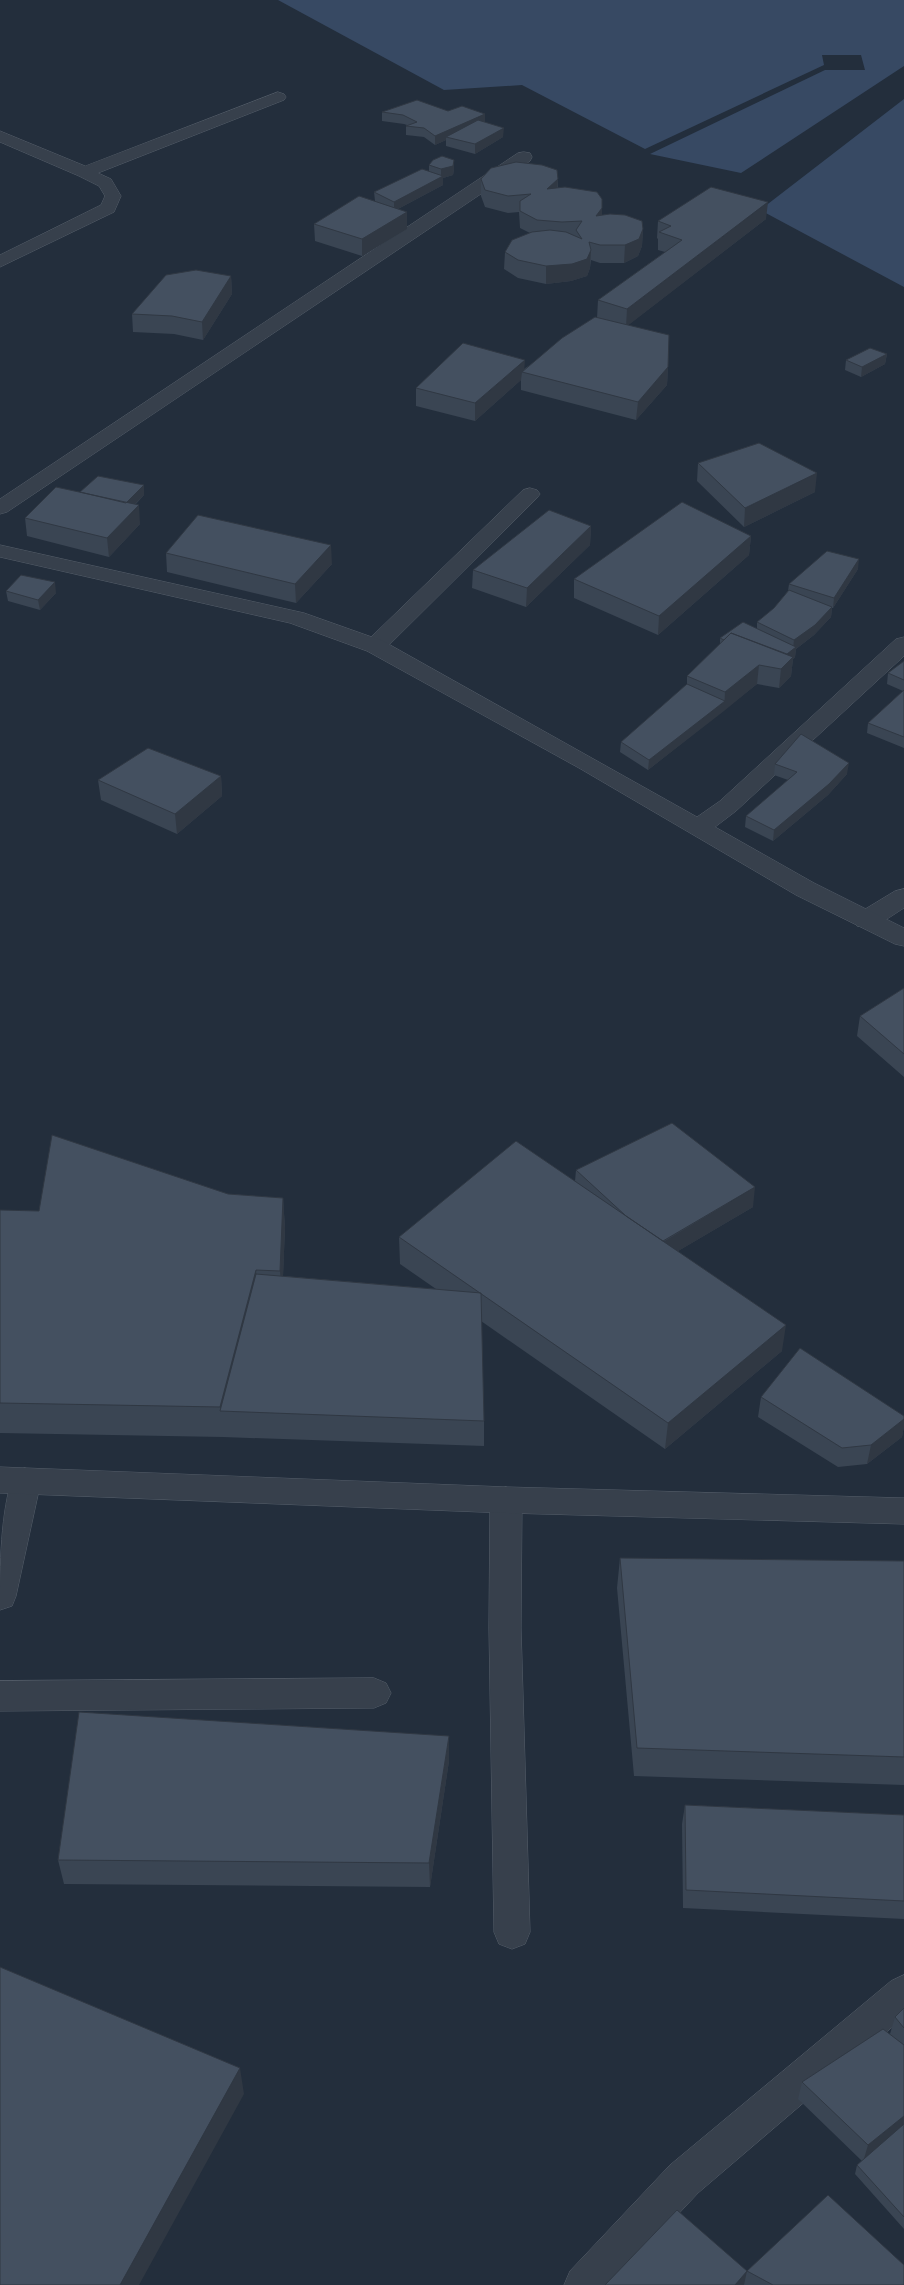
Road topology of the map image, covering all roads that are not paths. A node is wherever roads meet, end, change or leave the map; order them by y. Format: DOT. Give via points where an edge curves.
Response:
graph roads {
  1 [pos="278,98"];
  2 [pos="0,136"];
  3 [pos="524,157"];
  4 [pos="85,172"];
  5 [pos="0,262"];
  6 [pos="530,494"];
  7 [pos="0,508"];
  8 [pos="0,551"];
  9 [pos="904,644"];
  10 [pos="375,646"];
  11 [pos="698,827"];
  12 [pos="904,896"];
  13 [pos="866,920"];
  14 [pos="904,938"];
  15 [pos="12,1480"];
  16 [pos="506,1500"];
  17 [pos="904,1511"];
  18 [pos="0,1596"];
  19 [pos="374,1693"];
  20 [pos="0,1696"];
  21 [pos="512,1932"];
  22 [pos="904,1993"];
  23 [pos="584,2285"];
  1 -- 4 [label="street"];
  2 -- 4 [label="street"];
  3 -- 7 [label="street"];
  4 -- 5 [label="street" via="105,183 113,196 108,208"];
  6 -- 10 [label="street"];
  8 -- 10 [label="street" via="296,618"];
  9 -- 11 [label="street" via="728,806"];
  10 -- 11 [label="street"];
  11 -- 13 [label="street"];
  12 -- 13 [label="street"];
  13 -- 14 [label="street"];
  15 -- 16 [label="street"];
  15 -- 18 [label="street"];
  16 -- 17 [label="street"];
  16 -- 21 [label="street" via="505,1637"];
  19 -- 20 [label="street"];
  22 -- 23 [label="street" via="684,2178"];
}
